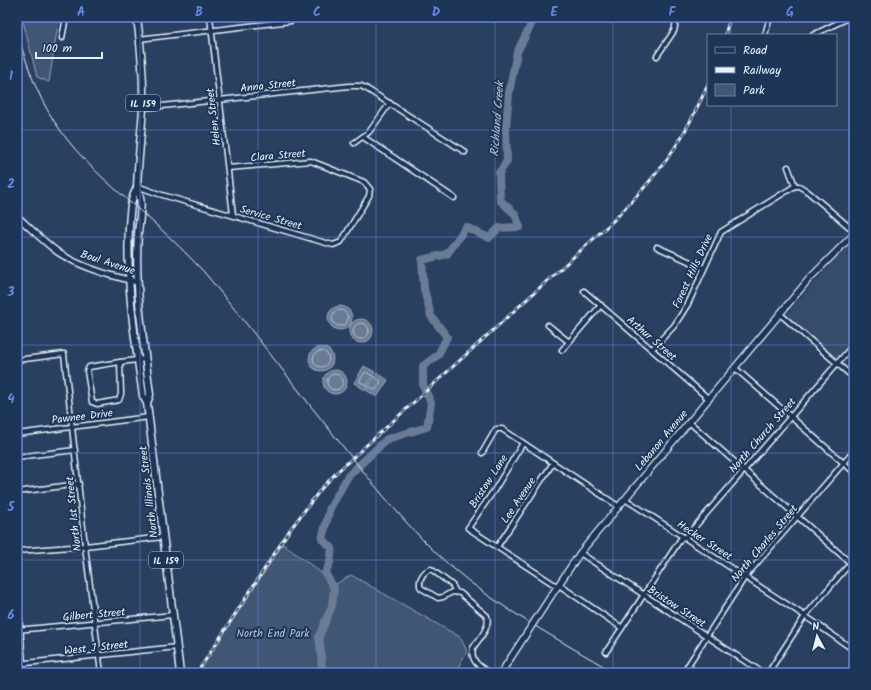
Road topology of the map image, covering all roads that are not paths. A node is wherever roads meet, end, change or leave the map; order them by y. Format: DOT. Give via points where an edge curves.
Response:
graph roads {
  1 [pos="66,17"];
  2 [pos="137,17"];
  3 [pos="210,17"];
  4 [pos="677,17"];
  5 [pos="770,17"];
  6 [pos="846,17"];
  7 [pos="291,21"];
  8 [pos="211,31"];
  9 [pos="765,34"];
  10 [pos="815,34"];
  11 [pos="62,38"];
  12 [pos="139,38"];
  13 [pos="657,56"];
  14 [pos="220,100"];
  15 [pos="390,103"];
  16 [pos="143,108"];
  17 [pos="363,137"];
  18 [pos="354,143"];
  19 [pos="465,152"];
  20 [pos="788,166"];
  21 [pos="228,168"];
  22 [pos="795,186"];
  23 [pos="137,187"];
  24 [pos="370,189"];
  25 [pos="454,198"];
  26 [pos="233,215"];
  27 [pos="17,216"];
  28 [pos="854,233"];
  29 [pos="657,247"];
  30 [pos="704,268"];
  31 [pos="128,280"];
  32 [pos="137,282"];
  33 [pos="584,291"];
  34 [pos="601,305"];
  35 [pos="780,314"];
  36 [pos="548,325"];
  37 [pos="569,342"];
  38 [pos="854,344"];
  39 [pos="652,349"];
  40 [pos="562,350"];
  41 [pos="146,359"];
  42 [pos="17,360"];
  43 [pos="137,360"];
  44 [pos="120,362"];
  45 [pos="838,364"];
  46 [pos="735,368"];
  47 [pos="854,378"];
  48 [pos="708,399"];
  49 [pos="147,403"];
  50 [pos="790,416"];
  51 [pos="149,417"];
  52 [pos="689,422"];
  53 [pos="72,427"];
  54 [pos="17,434"];
  55 [pos="523,443"];
  56 [pos="75,450"];
  57 [pos="854,451"];
  58 [pos="482,453"];
  59 [pos="17,457"];
  60 [pos="553,463"];
  61 [pos="844,463"];
  62 [pos="744,470"];
  63 [pos="854,472"];
  64 [pos="79,484"];
  65 [pos="17,492"];
  66 [pos="625,499"];
  67 [pos="618,506"];
  68 [pos="797,517"];
  69 [pos="163,537"];
  70 [pos="684,537"];
  71 [pos="85,546"];
  72 [pos="497,547"];
  73 [pos="17,551"];
  74 [pos="580,553"];
  75 [pos="854,559"];
  76 [pos="852,565"];
  77 [pos="746,577"];
  78 [pos="558,586"];
  79 [pos="456,592"];
  80 [pos="644,595"];
  81 [pos="17,596"];
  82 [pos="173,615"];
  83 [pos="805,616"];
  84 [pos="95,622"];
  85 [pos="622,628"];
  86 [pos="19,630"];
  87 [pos="707,636"];
  88 [pos="177,647"];
  89 [pos="854,650"];
  90 [pos="606,652"];
  91 [pos="99,655"];
  92 [pos="23,663"];
  93 [pos="17,664"];
  94 [pos="687,666"];
  95 [pos="101,673"];
  96 [pos="180,673"];
  97 [pos="489,673"];
  98 [pos="501,673"];
  99 [pos="682,673"];
  100 [pos="698,673"];
  101 [pos="763,673"];
  102 [pos="768,673"];
  1 -- 11 [label="street"];
  2 -- 12 [label="main road, North Illinois Street / IL 159"];
  3 -- 8 [label="street, Helen Street"];
  4 -- 13 [label="street" via="674,31"];
  5 -- 9 [label="street"];
  6 -- 10 [label="street"];
  7 -- 8 [label="street"];
  8 -- 12 [label="street"];
  8 -- 14 [label="street, Helen Street"];
  12 -- 16 [label="main road, North Illinois Street / IL 159"];
  14 -- 15 [label="street, Anna Street" via="361,86"];
  14 -- 16 [label="street, Anna Street"];
  14 -- 21 [label="street, Helen Street"];
  15 -- 17 [label="street"];
  15 -- 19 [label="street, Anna Street"];
  16 -- 23 [label="main road, North Illinois Street / IL 159"];
  17 -- 18 [label="street"];
  17 -- 25 [label="street"];
  20 -- 22 [label="street"];
  21 -- 24 [label="street, Clara Street" via="311,161 364,182"];
  21 -- 26 [label="street, Helen Street"];
  22 -- 28 [label="street" via="806,190"];
  22 -- 30 [label="street, Forest Hills Drive" via="721,232"];
  23 -- 26 [label="street, Service Street"];
  23 -- 31 [label="main road, North Illinois Street / IL 159" via="132,197"];
  23 -- 32 [label="main road, North Illinois Street / IL 159" via="140,198"];
  24 -- 26 [label="street, Service Street" via="369,196 342,242 333,245"];
  27 -- 31 [label="street, Boul Avenue" via="63,255 82,265"];
  28 -- 35 [label="main road, Lebanon Avenue" via="809,279"];
  29 -- 30 [label="street"];
  30 -- 39 [label="street, Forest Hills Drive" via="688,304 674,326"];
  31 -- 32 [label="street, Boul Avenue"];
  31 -- 43 [label="main road, North Illinois Street / IL 159"];
  32 -- 41 [label="main road, North Illinois Street / IL 159"];
  33 -- 34 [label="street, Arthur Street"];
  34 -- 37 [label="street"];
  34 -- 39 [label="street, Arthur Street"];
  35 -- 45 [label="street"];
  35 -- 46 [label="main road, Lebanon Avenue"];
  36 -- 37 [label="street"];
  37 -- 40 [label="street"];
  38 -- 45 [label="street, North Church Street"];
  39 -- 48 [label="street, Arthur Street"];
  41 -- 43 [label="street"];
  41 -- 49 [label="main road, North Illinois Street / IL 159" via="150,395"];
  42 -- 53 [label="street, North 1st Street" via="64,354"];
  43 -- 44 [label="street"];
  43 -- 49 [label="main road, North Illinois Street / IL 159" via="143,396"];
  44 -- 44 [label="street" via="89,367 87,371 92,402 97,404 119,400"];
  45 -- 47 [label="street"];
  45 -- 50 [label="street, North Church Street"];
  46 -- 48 [label="main road, Lebanon Avenue"];
  46 -- 50 [label="street"];
  48 -- 52 [label="main road, Lebanon Avenue"];
  49 -- 51 [label="main road, North Illinois Street / IL 159"];
  50 -- 61 [label="street"];
  50 -- 62 [label="street, North Church Street"];
  51 -- 53 [label="street, Pawnee Drive"];
  51 -- 69 [label="main road, North Illinois Street / IL 159"];
  52 -- 62 [label="street"];
  52 -- 66 [label="main road, Lebanon Avenue"];
  53 -- 54 [label="street, Pawnee Drive"];
  53 -- 56 [label="street, North 1st Street"];
  55 -- 58 [label="street" via="502,429 496,429"];
  55 -- 60 [label="street"];
  55 -- 72 [label="street, Bristow Lane" via="468,528"];
  56 -- 59 [label="street"];
  56 -- 64 [label="street, North 1st Street"];
  57 -- 61 [label="street, North Charles Street"];
  60 -- 67 [label="street"];
  60 -- 72 [label="street, Lee Avenue"];
  61 -- 63 [label="street"];
  61 -- 68 [label="street, North Charles Street"];
  62 -- 68 [label="street"];
  62 -- 70 [label="street, North Church Street"];
  64 -- 65 [label="street"];
  64 -- 71 [label="street, North 1st Street"];
  66 -- 67 [label="main road, Lebanon Avenue"];
  66 -- 70 [label="street, Hecker Street"];
  67 -- 74 [label="main road, Lebanon Avenue"];
  68 -- 76 [label="street"];
  68 -- 77 [label="street, North Charles Street"];
  69 -- 71 [label="street"];
  69 -- 82 [label="main road, North Illinois Street / IL 159"];
  70 -- 77 [label="street, Hecker Street"];
  70 -- 80 [label="street, North Church Street"];
  71 -- 73 [label="street"];
  71 -- 84 [label="street, North 1st Street"];
  72 -- 78 [label="street"];
  74 -- 78 [label="main road, Lebanon Avenue"];
  74 -- 80 [label="street, Bristow Street"];
  75 -- 76 [label="street"];
  76 -- 83 [label="street"];
  77 -- 83 [label="street, Hecker Street"];
  77 -- 87 [label="street, North Charles Street"];
  78 -- 85 [label="street"];
  78 -- 98 [label="main road, Lebanon Avenue, bridge"];
  79 -- 79 [label="street" via="452,585 431,569 420,578 421,588 438,598"];
  79 -- 97 [label="street" via="488,616 488,626 472,652 475,664"];
  80 -- 85 [label="street, North Church Street"];
  80 -- 87 [label="street, Bristow Street"];
  81 -- 86 [label="street"];
  82 -- 84 [label="street, Gilbert Street"];
  82 -- 88 [label="main road, North Illinois Street / IL 159"];
  83 -- 89 [label="street, Hecker Street"];
  83 -- 102 [label="street"];
  84 -- 86 [label="street, Gilbert Street"];
  84 -- 91 [label="street, North 1st Street"];
  85 -- 90 [label="street, North Church Street"];
  86 -- 92 [label="street"];
  87 -- 94 [label="street, North Charles Street"];
  87 -- 101 [label="street, Bristow Street"];
  88 -- 91 [label="street, West J Street"];
  88 -- 96 [label="main road, North Illinois Street / IL 159"];
  91 -- 92 [label="street, West J Street"];
  91 -- 95 [label="street, North 1st Street"];
  92 -- 93 [label="street, West J Street"];
  94 -- 99 [label="street, North Charles Street"];
  94 -- 100 [label="street"];
}
